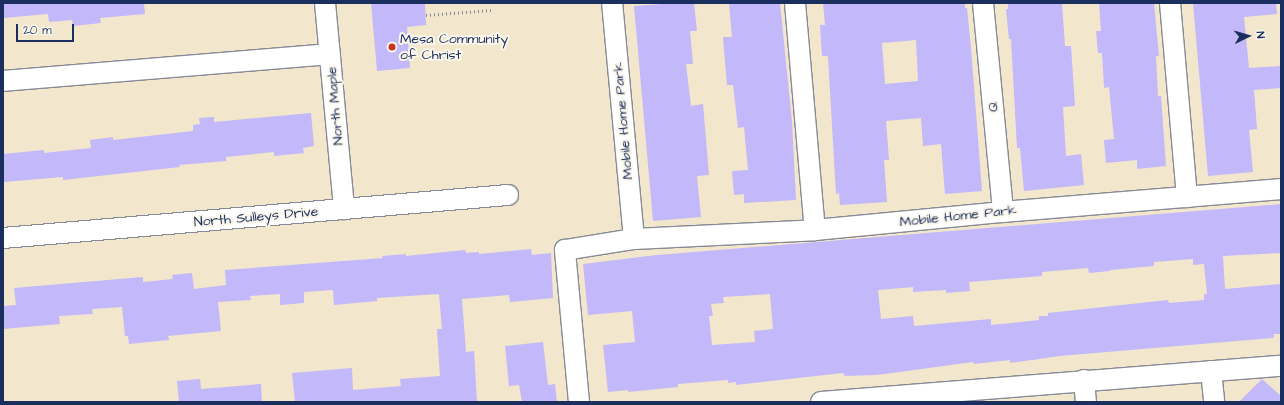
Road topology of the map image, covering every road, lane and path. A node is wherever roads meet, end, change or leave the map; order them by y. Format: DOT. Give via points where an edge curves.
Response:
graph roads {
  1 [pos="325,3"];
  2 [pos="612,3"];
  3 [pos="795,3"];
  4 [pos="983,3"];
  5 [pos="1170,3"];
  6 [pos="492,10"];
  7 [pos="426,15"];
  8 [pos="330,54"];
  9 [pos="3,81"];
  10 [pos="1281,189"];
  11 [pos="508,195"];
  12 [pos="1187,197"];
  13 [pos="344,209"];
  14 [pos="1004,212"];
  15 [pos="815,230"];
  16 [pos="3,238"];
  17 [pos="634,240"];
  18 [pos="1281,366"];
  19 [pos="1211,371"];
  20 [pos="1084,380"];
  21 [pos="961,396"];
  22 [pos="579,402"];
  23 [pos="828,402"];
  24 [pos="1086,402"];
  25 [pos="1214,402"];
  1 -- 8 [label="street, North Maple"];
  2 -- 17 [label="street, Mobile Home Park"];
  3 -- 15 [label="street"];
  4 -- 14 [label="street, Q"];
  5 -- 12 [label="street"];
  6 -- 7 [label="path"];
  8 -- 9 [label="street"];
  8 -- 13 [label="street, North Maple"];
  10 -- 12 [label="street, Mobile Home Park"];
  11 -- 13 [label="street, North Sulleys Drive"];
  12 -- 14 [label="street, Mobile Home Park"];
  13 -- 16 [label="street, North Sulleys Drive"];
  14 -- 15 [label="street, Mobile Home Park"];
  15 -- 17 [label="street, Mobile Home Park"];
  17 -- 22 [label="street, Mobile Home Park" via="565,250"];
  18 -- 19 [label="street"];
  19 -- 20 [label="street"];
  19 -- 25 [label="street"];
  20 -- 21 [label="street"];
  20 -- 24 [label="street"];
  21 -- 23 [label="street"];
}
